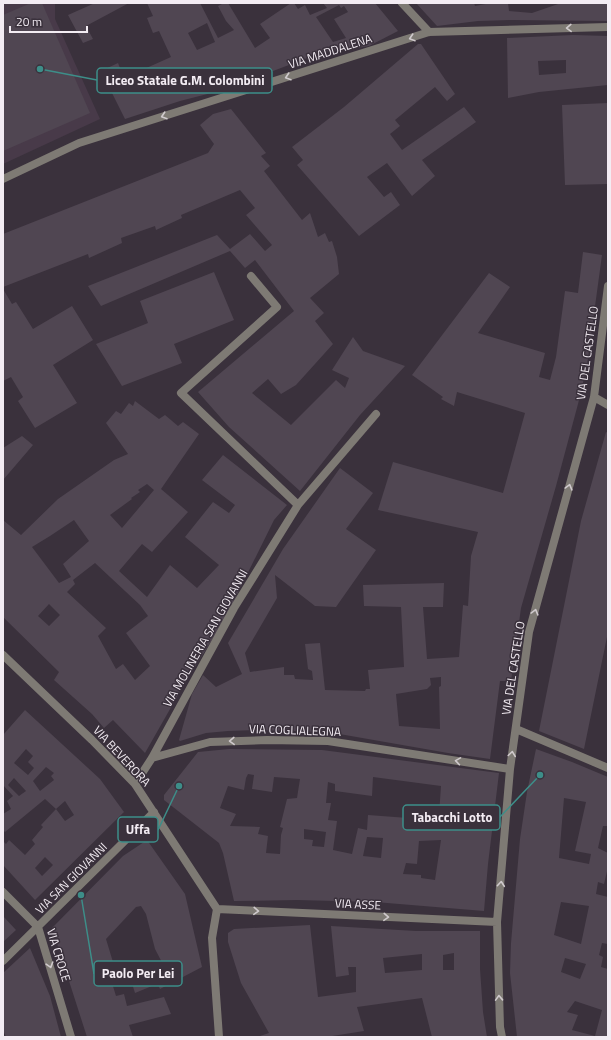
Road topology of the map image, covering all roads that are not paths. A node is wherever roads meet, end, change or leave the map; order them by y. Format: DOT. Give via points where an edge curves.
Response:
graph roads {
  1 [pos="402,3"];
  2 [pos="608,27"];
  3 [pos="429,32"];
  4 [pos="3,179"];
  5 [pos="251,276"];
  6 [pos="608,286"];
  7 [pos="594,397"];
  8 [pos="608,405"];
  9 [pos="376,414"];
  10 [pos="298,505"];
  11 [pos="3,655"];
  12 [pos="516,729"];
  13 [pos="152,758"];
  14 [pos="608,768"];
  15 [pos="510,769"];
  16 [pos="135,784"];
  17 [pos="154,812"];
  18 [pos="3,892"];
  19 [pos="217,910"];
  20 [pos="497,922"];
  21 [pos="38,927"];
  22 [pos="3,961"];
  23 [pos="71,1037"];
  24 [pos="219,1037"];
  25 [pos="502,1037"];
  1 -- 3 [label="street"];
  2 -- 3 [label="street, VIA MADDALENA, one-way"];
  3 -- 4 [label="street, VIA MADDALENA, one-way" via="79,143"];
  5 -- 10 [label="street" via="278,307 181,393"];
  6 -- 7 [label="street, VIA DEL CASTELLO"];
  7 -- 8 [label="street"];
  12 -- 7 [label="street, VIA DEL CASTELLO, one-way" via="529,632"];
  9 -- 10 [label="street, VIA MOLINERIA SAN GIOVANNI"];
  10 -- 13 [label="street, VIA MOLINERIA SAN GIOVANNI" via="234,608"];
  11 -- 16 [label="street, VIA BEVERORA"];
  12 -- 14 [label="street"];
  15 -- 12 [label="street, VIA DEL CASTELLO, one-way"];
  15 -- 13 [label="street, VIA COGLIALEGNA, one-way" via="328,741 210,742"];
  13 -- 16 [label="street, VIA MOLINERIA SAN GIOVANNI"];
  20 -- 15 [label="street, VIA DEL CASTELLO, one-way"];
  16 -- 17 [label="street, VIA BEVERORA"];
  17 -- 19 [label="street, VIA BEVERORA"];
  17 -- 21 [label="street, VIA SAN GIOVANNI"];
  18 -- 21 [label="street, VIA CROCE"];
  19 -- 20 [label="street, VIA ASSE, one-way"];
  19 -- 24 [label="street" via="212,938"];
  25 -- 20 [label="street, VIA DEL CASTELLO, one-way"];
  21 -- 22 [label="street, VIA SAN GIOVANNI"];
  21 -- 23 [label="street, VIA CROCE, one-way"];
}
